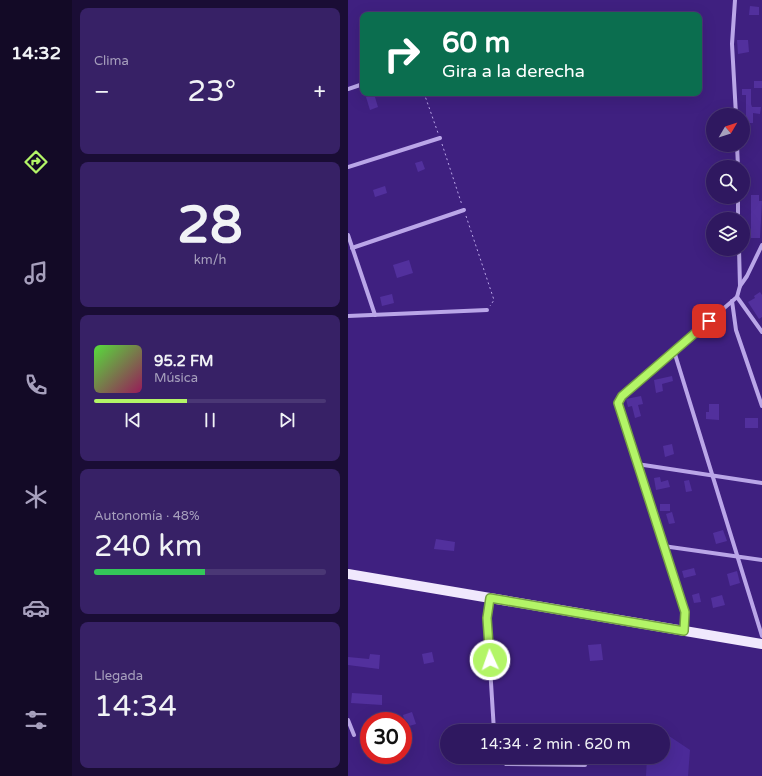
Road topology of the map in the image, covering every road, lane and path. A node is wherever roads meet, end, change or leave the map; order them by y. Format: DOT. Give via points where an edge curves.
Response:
graph roads {
  1 [pos="735,0"];
  2 [pos="360,85"];
  3 [pos="348,89"];
  4 [pos="425,96"];
  5 [pos="736,108"];
  6 [pos="440,138"];
  7 [pos="348,167"];
  8 [pos="464,210"];
  9 [pos="348,236"];
  10 [pos="762,245"];
  11 [pos="352,248"];
  12 [pos="739,256"];
  13 [pos="740,286"];
  14 [pos="737,297"];
  15 [pos="732,301"];
  16 [pos="487,310"];
  17 [pos="375,315"];
  18 [pos="348,316"];
  19 [pos="762,332"];
  20 [pos="674,351"];
  21 [pos="762,406"];
  22 [pos="637,464"];
  23 [pos="712,475"];
  24 [pos="762,482"];
  25 [pos="664,546"];
  26 [pos="737,557"];
  27 [pos="762,560"];
  28 [pos="348,574"];
  29 [pos="490,598"];
  30 [pos="684,631"];
  31 [pos="762,636"];
  32 [pos="762,644"];
  33 [pos="348,720"];
  34 [pos="494,724"];
  35 [pos="354,735"];
  36 [pos="506,764"];
  37 [pos="585,765"];
  1 -- 5 [label="street" via="732,44"];
  2 -- 3 [label="street"];
  4 -- 6 [label="path"];
  6 -- 7 [label="street"];
  6 -- 8 [label="path"];
  8 -- 11 [label="street"];
  8 -- 16 [label="path" via="494,300"];
  9 -- 11 [label="street"];
  10 -- 13 [label="street"];
  11 -- 17 [label="street"];
  12 -- 13 [label="street"];
  13 -- 14 [label="street"];
  14 -- 15 [label="street"];
  14 -- 19 [label="street"];
  15 -- 20 [label="street"];
  15 -- 21 [label="street" via="736,330"];
  16 -- 17 [label="street"];
  17 -- 18 [label="street"];
  20 -- 22 [label="street" via="622,396 618,403"];
  20 -- 23 [label="street"];
  22 -- 23 [label="street"];
  22 -- 25 [label="street"];
  23 -- 24 [label="street"];
  23 -- 26 [label="street"];
  25 -- 26 [label="street"];
  25 -- 30 [label="street" via="685,612"];
  26 -- 27 [label="street"];
  26 -- 31 [label="street"];
  28 -- 29 [label="main road"];
  29 -- 30 [label="main road"];
  29 -- 34 [label="street" via="487,618"];
  30 -- 32 [label="main road"];
  33 -- 35 [label="street"];
  36 -- 37 [label="street"];
}
